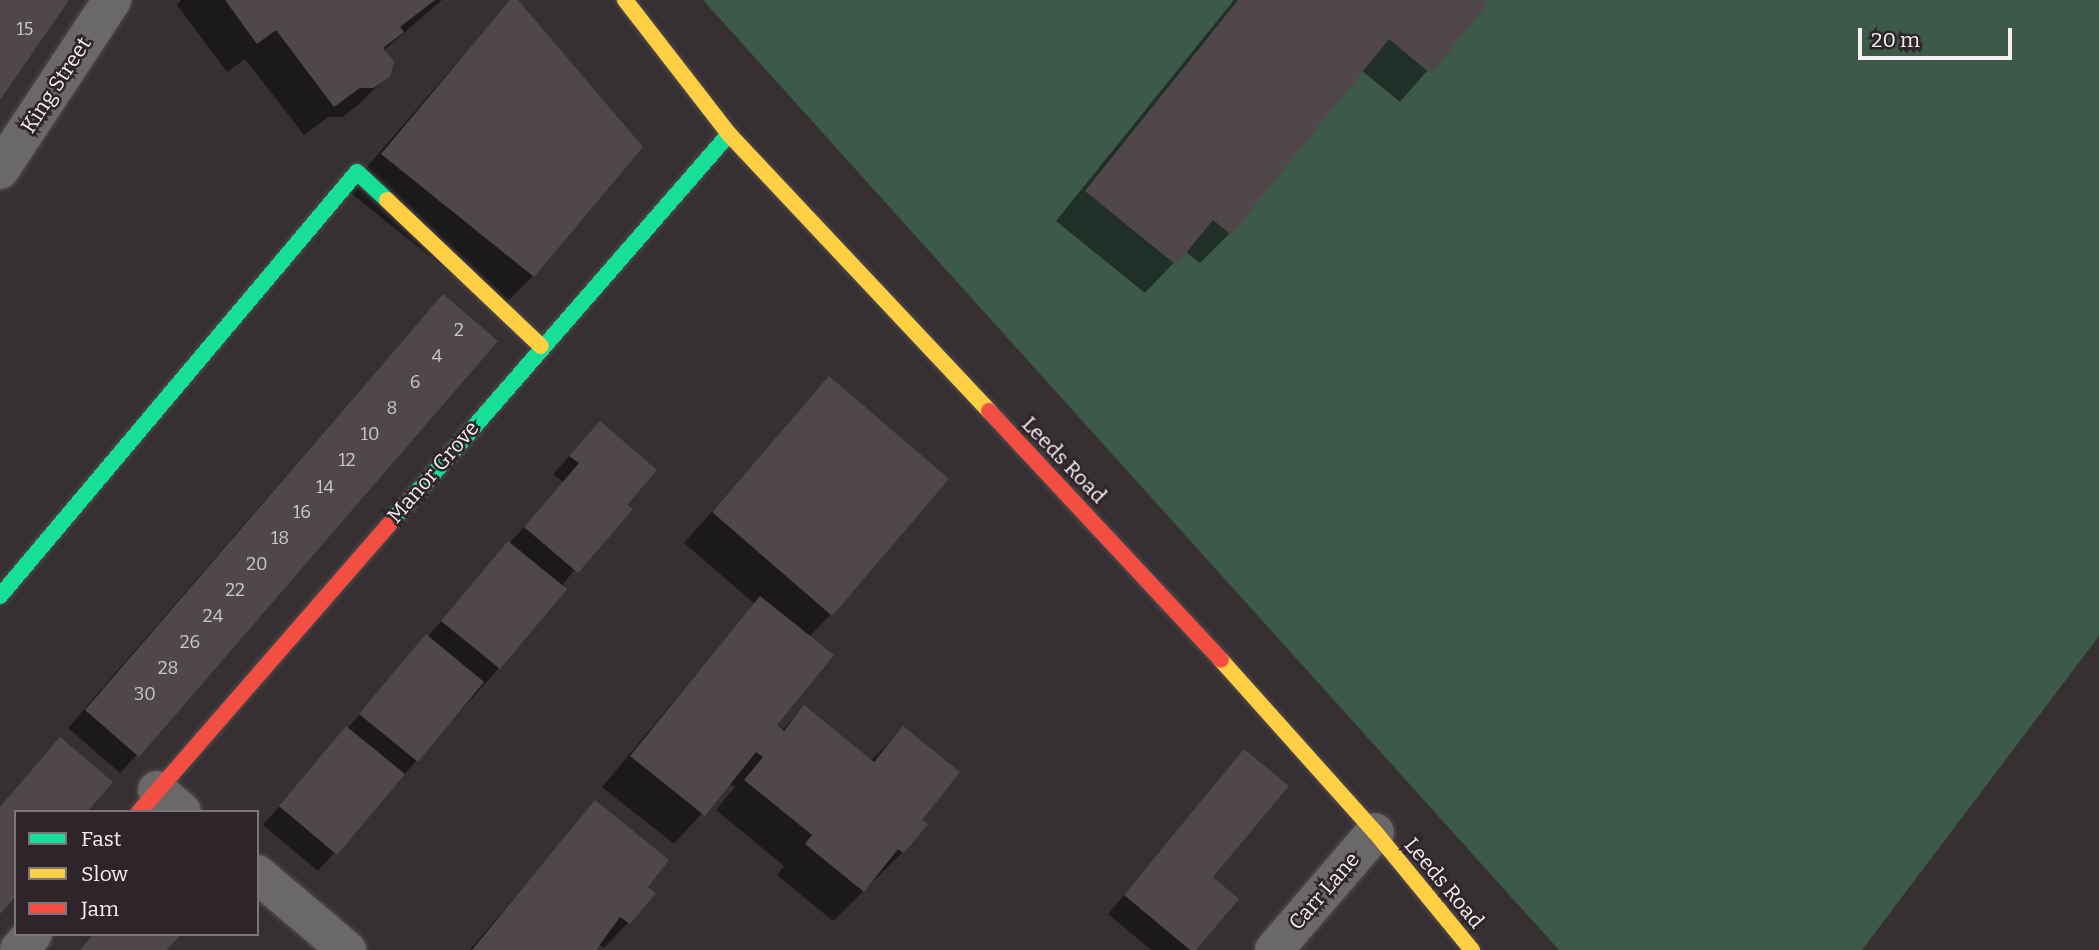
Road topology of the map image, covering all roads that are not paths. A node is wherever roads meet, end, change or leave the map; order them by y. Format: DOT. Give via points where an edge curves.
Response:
graph roads {
  1 [pos="112,0"];
  2 [pos="625,0"];
  3 [pos="729,134"];
  4 [pos="0,170"];
  5 [pos="541,346"];
  6 [pos="0,596"];
  7 [pos="159,805"];
  8 [pos="1375,832"];
  9 [pos="259,876"];
  10 [pos="31,936"];
  11 [pos="19,950"];
  12 [pos="347,950"];
  13 [pos="1274,950"];
  14 [pos="1472,950"];
  1 -- 4 [label="street, King Street"];
  2 -- 3 [label="street, Leeds Road"];
  3 -- 5 [label="street, Manor Grove"];
  3 -- 8 [label="street, Leeds Road" via="1152,584"];
  5 -- 6 [label="street" via="357,172"];
  5 -- 7 [label="street, Manor Grove"];
  8 -- 13 [label="street, Carr Lane"];
  8 -- 14 [label="street, Leeds Road"];
  9 -- 12 [label="street"];
  10 -- 11 [label="street"];
}
